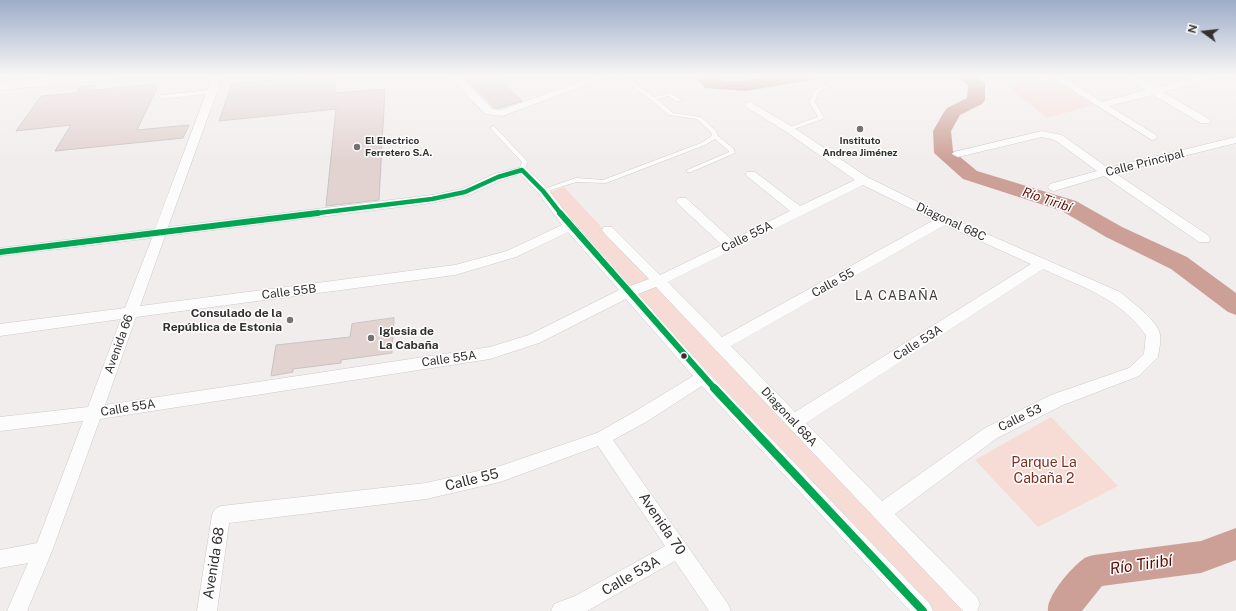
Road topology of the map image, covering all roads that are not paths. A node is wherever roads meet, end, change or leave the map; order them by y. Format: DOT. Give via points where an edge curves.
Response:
graph roads {
  1 [pos="207,104"];
  2 [pos="481,104"];
  3 [pos="528,104"];
  4 [pos="658,104"];
  5 [pos="813,104"];
  6 [pos="1107,104"];
  7 [pos="1175,104"];
  8 [pos="750,105"];
  9 [pos="1101,105"];
  10 [pos="1205,121"];
  11 [pos="493,128"];
  12 [pos="789,129"];
  13 [pos="715,137"];
  14 [pos="1152,137"];
  15 [pos="1236,140"];
  16 [pos="958,154"];
  17 [pos="522,170"];
  18 [pos="689,172"];
  19 [pos="1106,172"];
  20 [pos="751,174"];
  21 [pos="863,180"];
  22 [pos="1054,187"];
  23 [pos="543,191"];
  24 [pos="682,201"];
  25 [pos="799,212"];
  26 [pos="944,220"];
  27 [pos="570,226"];
  28 [pos="608,230"];
  29 [pos="161,232"];
  30 [pos="1204,239"];
  31 [pos="730,245"];
  32 [pos="0,252"];
  33 [pos="1043,263"];
  34 [pos="659,281"];
  35 [pos="628,292"];
  36 [pos="131,313"];
  37 [pos="0,330"];
  38 [pos="1152,334"];
  39 [pos="721,345"];
  40 [pos="703,377"];
  41 [pos="94,413"];
  42 [pos="793,422"];
  43 [pos="0,424"];
  44 [pos="602,438"];
  45 [pos="881,513"];
  46 [pos="221,515"];
  47 [pos="678,548"];
  48 [pos="42,551"];
  49 [pos="0,559"];
  50 [pos="970,604"];
  51 [pos="17,611"];
  52 [pos="207,611"];
  53 [pos="561,611"];
  54 [pos="721,611"];
  55 [pos="923,611"];
  1 -- 29 [label="street, Avenida 66"];
  2 -- 3 [label="street" via="489,112 502,113"];
  4 -- 13 [label="lane" via="671,114 699,118 714,132"];
  5 -- 12 [label="lane" via="821,118"];
  6 -- 9 [label="street"];
  7 -- 10 [label="street"];
  8 -- 12 [label="street, Diagonal 68C"];
  9 -- 14 [label="street"];
  11 -- 17 [label="lane" via="525,162"];
  12 -- 21 [label="street, Diagonal 68C"];
  13 -- 18 [label="lane" via="732,150 732,153"];
  13 -- 23 [label="lane" via="604,182 576,180"];
  15 -- 19 [label="street, Calle Principal"];
  16 -- 19 [label="street" via="1042,134 1058,137"];
  17 -- 23 [label="street"];
  17 -- 29 [label="street" via="464,192 432,199"];
  19 -- 22 [label="street, Calle Principal"];
  19 -- 30 [label="street"];
  20 -- 25 [label="street"];
  21 -- 25 [label="street, Calle 55A"];
  21 -- 26 [label="street, Diagonal 68C"];
  23 -- 27 [label="street"];
  24 -- 31 [label="street"];
  25 -- 31 [label="street, Calle 55A"];
  26 -- 33 [label="street, Diagonal 68C"];
  26 -- 39 [label="street, Calle 55"];
  27 -- 35 [label="street"];
  27 -- 36 [label="street, Calle 55B" via="511,254 455,270"];
  28 -- 34 [label="street, Diagonal 68A"];
  29 -- 32 [label="street"];
  29 -- 36 [label="street, Avenida 66"];
  31 -- 34 [label="street, Calle 55A"];
  33 -- 38 [label="street, Diagonal 68C" via="1116,296 1139,316"];
  33 -- 42 [label="street, Calle 53A"];
  34 -- 35 [label="street, Calle 55A"];
  34 -- 39 [label="street, Diagonal 68A"];
  35 -- 40 [label="street"];
  35 -- 41 [label="street, Calle 55A" via="534,338 490,353"];
  36 -- 37 [label="street, Calle 55B"];
  36 -- 41 [label="street, Avenida 66"];
  38 -- 45 [label="street, Calle 53" via="1151,357 1134,372 1057,400 990,433"];
  39 -- 42 [label="street, Diagonal 68A"];
  40 -- 44 [label="street, Calle 55"];
  40 -- 55 [label="street"];
  41 -- 43 [label="street, Calle 55A"];
  41 -- 48 [label="street, Avenida 66"];
  42 -- 45 [label="street, Diagonal 68A"];
  44 -- 46 [label="street, Calle 55" via="500,474 426,491"];
  44 -- 47 [label="street, Avenida 70"];
  45 -- 50 [label="street, Diagonal 68A"];
  46 -- 52 [label="street, Avenida 68"];
  47 -- 53 [label="street, Calle 53A" via="580,604"];
  47 -- 54 [label="street, Avenida 70"];
  48 -- 49 [label="street"];
  48 -- 51 [label="street, Avenida 66"];
}
